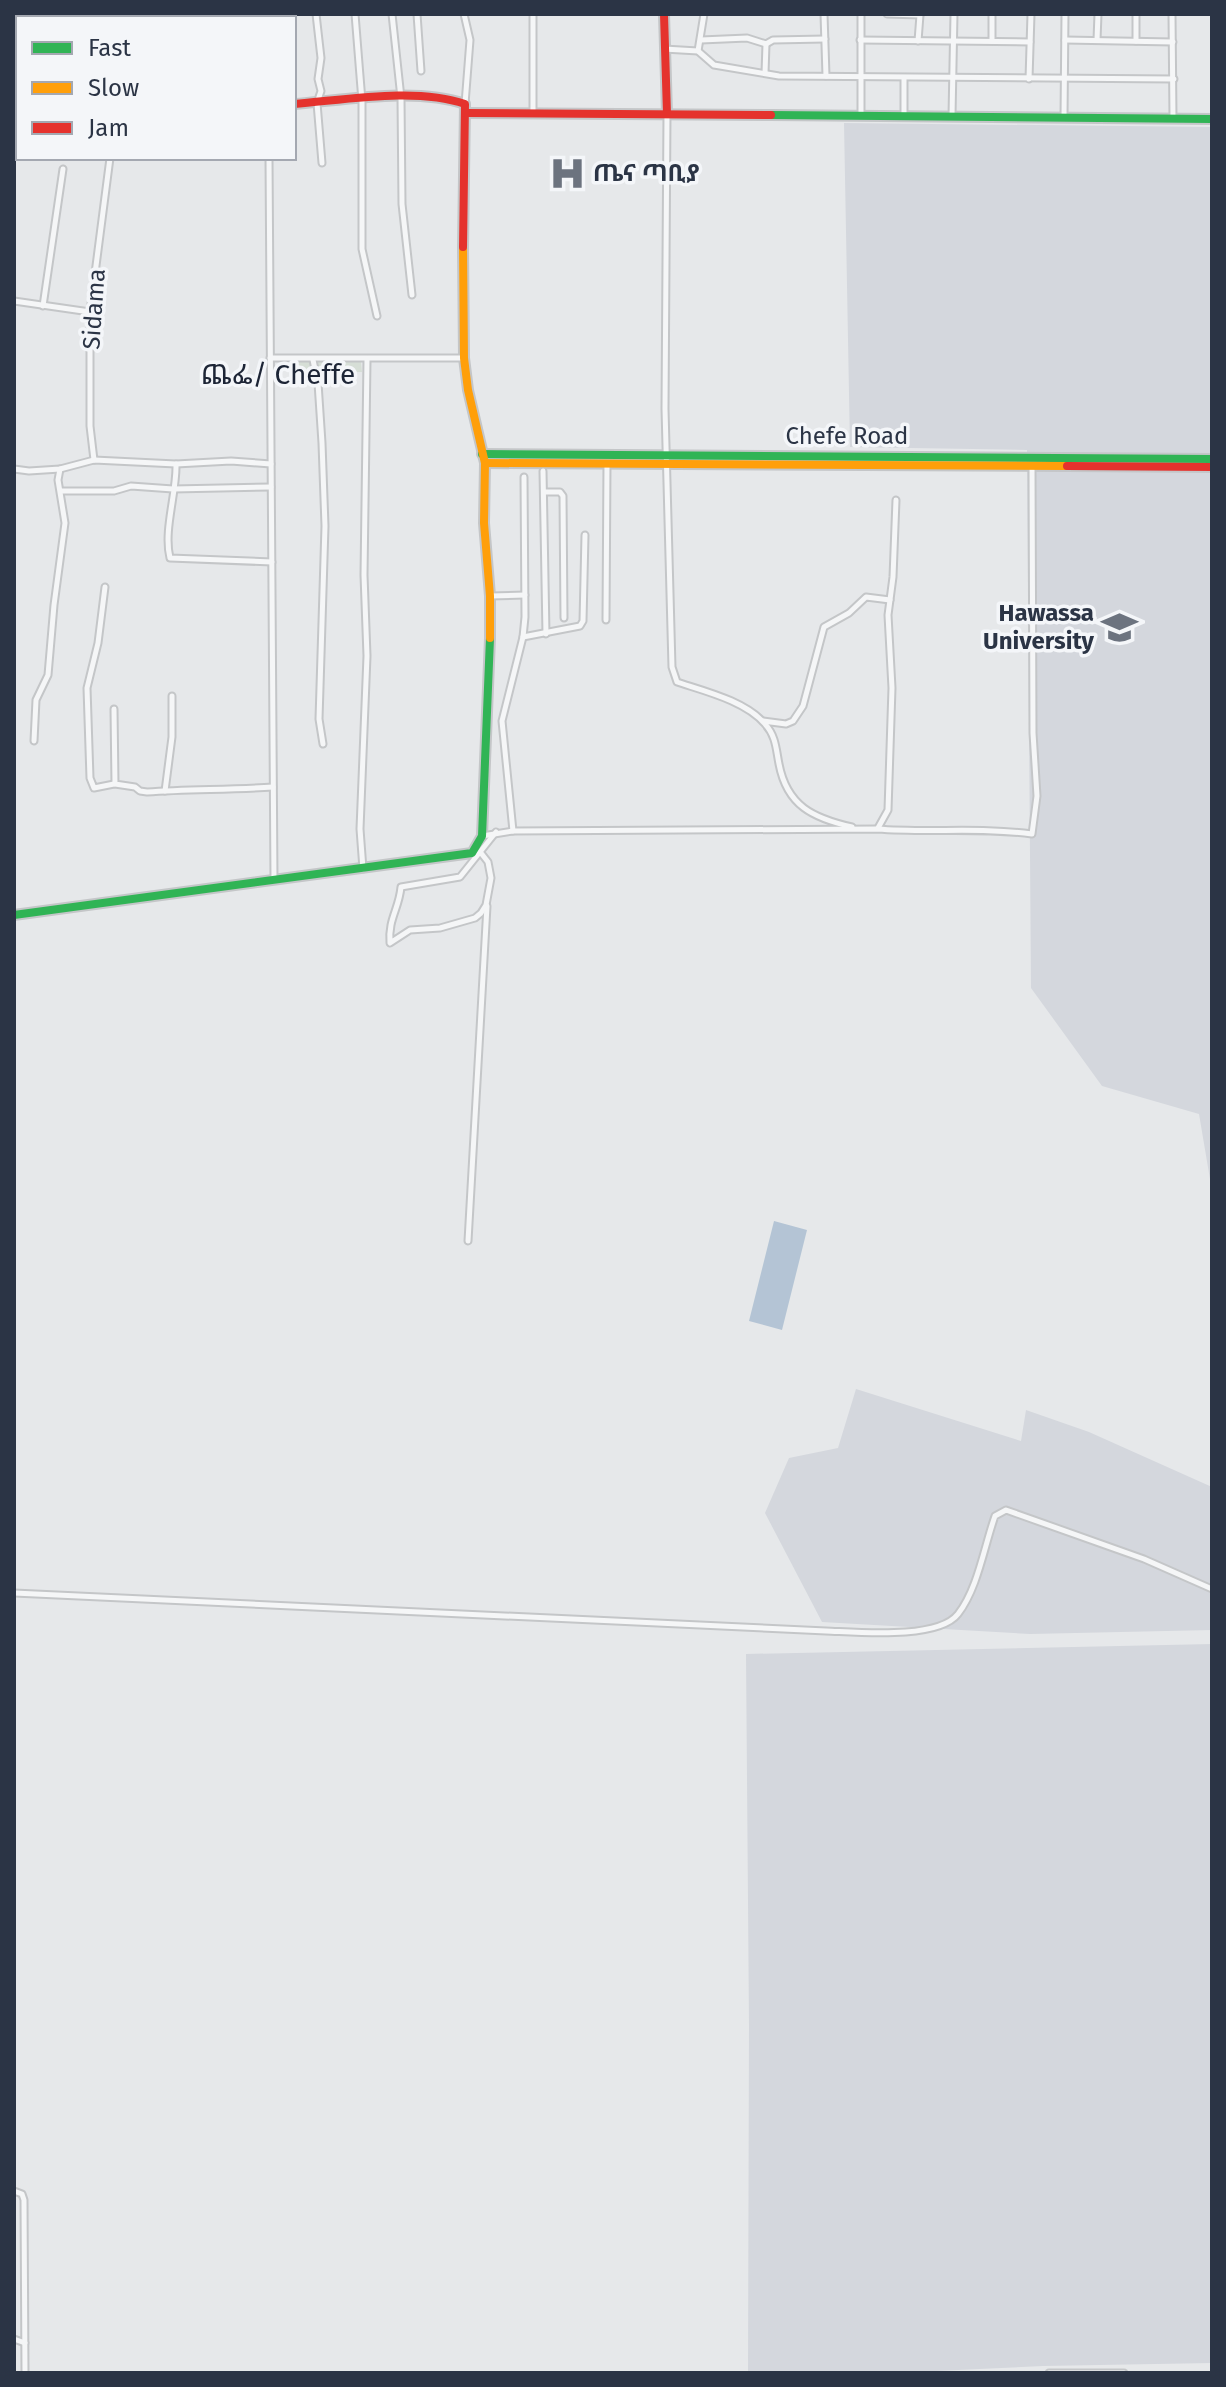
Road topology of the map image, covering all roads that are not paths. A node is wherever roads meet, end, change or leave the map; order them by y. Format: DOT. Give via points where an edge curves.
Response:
graph roads {
  1 [pos="316,14"];
  2 [pos="355,14"];
  3 [pos="392,14"];
  4 [pos="417,14"];
  5 [pos="464,14"];
  6 [pos="533,14"];
  7 [pos="664,14"];
  8 [pos="704,14"];
  9 [pos="824,14"];
  10 [pos="861,14"];
  11 [pos="887,14"];
  12 [pos="920,14"];
  13 [pos="954,14"];
  14 [pos="992,14"];
  15 [pos="1031,14"];
  16 [pos="1065,14"];
  17 [pos="1098,14"];
  18 [pos="1136,14"];
  19 [pos="1172,14"];
  20 [pos="825,39"];
  21 [pos="701,40"];
  22 [pos="860,40"];
  23 [pos="1065,40"];
  24 [pos="1097,40"];
  25 [pos="918,41"];
  26 [pos="992,41"];
  27 [pos="1136,41"];
  28 [pos="953,42"];
  29 [pos="1030,42"];
  30 [pos="1173,42"];
  31 [pos="766,44"];
  32 [pos="664,49"];
  33 [pos="698,51"];
  34 [pos="421,71"];
  35 [pos="765,73"];
  36 [pos="826,76"];
  37 [pos="861,77"];
  38 [pos="955,77"];
  39 [pos="904,78"];
  40 [pos="1029,79"];
  41 [pos="1174,79"];
  42 [pos="1064,80"];
  43 [pos="401,98"];
  44 [pos="362,101"];
  45 [pos="317,103"];
  46 [pos="296,104"];
  47 [pos="465,109"];
  48 [pos="533,113"];
  49 [pos="667,114"];
  50 [pos="861,115"];
  51 [pos="904,115"];
  52 [pos="952,116"];
  53 [pos="1064,117"];
  54 [pos="1173,118"];
  55 [pos="1212,119"];
  56 [pos="110,160"];
  57 [pos="269,160"];
  58 [pos="322,163"];
  59 [pos="63,169"];
  60 [pos="412,295"];
  61 [pos="14,301"];
  62 [pos="43,306"];
  63 [pos="90,312"];
  64 [pos="377,316"];
  65 [pos="270,358"];
  66 [pos="464,358"];
  67 [pos="313,360"];
  68 [pos="367,360"];
  69 [pos="484,458"];
  70 [pos="607,459"];
  71 [pos="667,459"];
  72 [pos="1212,459"];
  73 [pos="94,460"];
  74 [pos="176,464"];
  75 [pos="271,464"];
  76 [pos="1032,466"];
  77 [pos="1212,467"];
  78 [pos="14,469"];
  79 [pos="60,469"];
  80 [pos="543,471"];
  81 [pos="524,477"];
  82 [pos="271,487"];
  83 [pos="173,489"];
  84 [pos="61,491"];
  85 [pos="544,492"];
  86 [pos="896,500"];
  87 [pos="585,535"];
  88 [pos="272,562"];
  89 [pos="105,587"];
  90 [pos="525,595"];
  91 [pos="490,596"];
  92 [pos="890,600"];
  93 [pos="564,618"];
  94 [pos="606,620"];
  95 [pos="546,634"];
  96 [pos="523,637"];
  97 [pos="172,696"];
  98 [pos="114,709"];
  99 [pos="763,721"];
  100 [pos="34,741"];
  101 [pos="323,744"];
  102 [pos="115,784"];
  103 [pos="273,787"];
  104 [pos="165,791"];
  105 [pos="861,829"];
  106 [pos="877,829"];
  107 [pos="513,831"];
  108 [pos="496,832"];
  109 [pos="482,836"];
  110 [pos="481,853"];
  111 [pos="363,869"];
  112 [pos="274,880"];
  113 [pos="486,905"];
  114 [pos="14,915"];
  115 [pos="468,1241"];
  116 [pos="1212,1589"];
  117 [pos="14,1593"];
  118 [pos="14,2191"];
  119 [pos="14,2339"];
  120 [pos="25,2343"];
  121 [pos="1108,2372"];
  122 [pos="25,2373"];
  123 [pos="1049,2373"];
  124 [pos="1124,2373"];
  1 -- 45 [label="street" via="321,58"];
  2 -- 44 [label="street"];
  3 -- 43 [label="street"];
  4 -- 34 [label="street"];
  5 -- 47 [label="street" via="470,40"];
  6 -- 48 [label="street"];
  7 -- 32 [label="street"];
  8 -- 21 [label="street"];
  9 -- 20 [label="street"];
  10 -- 22 [label="street"];
  11 -- 12 [label="street"];
  12 -- 25 [label="street"];
  13 -- 28 [label="street"];
  14 -- 26 [label="street"];
  15 -- 29 [label="street"];
  16 -- 23 [label="street"];
  17 -- 24 [label="street"];
  18 -- 27 [label="street"];
  19 -- 30 [label="street"];
  20 -- 31 [label="street"];
  20 -- 36 [label="street"];
  21 -- 31 [label="street" via="747,38"];
  21 -- 33 [label="street"];
  22 -- 25 [label="street"];
  22 -- 37 [label="street"];
  23 -- 24 [label="street"];
  23 -- 42 [label="street"];
  24 -- 27 [label="street"];
  25 -- 28 [label="street"];
  26 -- 28 [label="street"];
  26 -- 29 [label="street"];
  27 -- 30 [label="street"];
  28 -- 38 [label="street"];
  29 -- 40 [label="street"];
  30 -- 41 [label="street"];
  31 -- 35 [label="street"];
  32 -- 33 [label="street"];
  32 -- 49 [label="street"];
  33 -- 35 [label="street" via="714,65"];
  35 -- 36 [label="street"];
  36 -- 37 [label="street"];
  37 -- 39 [label="street"];
  37 -- 50 [label="street"];
  38 -- 39 [label="street"];
  38 -- 40 [label="street"];
  38 -- 52 [label="street"];
  39 -- 51 [label="street"];
  40 -- 42 [label="street"];
  41 -- 42 [label="street"];
  41 -- 54 [label="street"];
  42 -- 53 [label="street"];
  43 -- 44 [label="street"];
  43 -- 47 [label="street" via="462,101"];
  43 -- 60 [label="street" via="402,204"];
  44 -- 45 [label="street"];
  44 -- 64 [label="street" via="362,249"];
  45 -- 46 [label="street"];
  45 -- 58 [label="street"];
  47 -- 48 [label="street"];
  47 -- 66 [label="street"];
  48 -- 49 [label="street"];
  49 -- 50 [label="street"];
  49 -- 71 [label="street"];
  50 -- 51 [label="street"];
  51 -- 52 [label="street"];
  52 -- 53 [label="street"];
  53 -- 54 [label="street"];
  54 -- 55 [label="street"];
  56 -- 63 [label="street, Sidama"];
  57 -- 65 [label="street"];
  59 -- 62 [label="street"];
  61 -- 62 [label="street"];
  62 -- 63 [label="street"];
  63 -- 73 [label="street, Sidama"];
  65 -- 67 [label="street"];
  65 -- 75 [label="street"];
  66 -- 68 [label="street"];
  66 -- 69 [label="street"];
  67 -- 68 [label="street"];
  67 -- 101 [label="street" via="324,500 319,719"];
  68 -- 111 [label="street"];
  69 -- 70 [label="street, Chefe Road"];
  69 -- 91 [label="street"];
  70 -- 71 [label="street, Chefe Road"];
  70 -- 94 [label="street"];
  71 -- 72 [label="street, Chefe Road"];
  71 -- 76 [label="street, Chefe Road"];
  71 -- 99 [label="street" via="670,642 676,681 711,692"];
  73 -- 74 [label="street"];
  73 -- 79 [label="street"];
  74 -- 75 [label="street"];
  74 -- 83 [label="street"];
  75 -- 82 [label="street"];
  76 -- 77 [label="street, Chefe Road"];
  76 -- 106 [label="street" via="1037,796 1032,834"];
  78 -- 79 [label="street"];
  79 -- 84 [label="street"];
  80 -- 85 [label="street"];
  81 -- 90 [label="street"];
  82 -- 83 [label="street"];
  82 -- 88 [label="street"];
  83 -- 84 [label="street"];
  83 -- 88 [label="street" via="170,558"];
  84 -- 100 [label="street" via="62,556 48,675 36,700"];
  85 -- 93 [label="street" via="563,496"];
  85 -- 95 [label="street"];
  86 -- 92 [label="street"];
  87 -- 95 [label="street" via="583,621"];
  88 -- 103 [label="street"];
  89 -- 102 [label="street" via="87,688 90,778 94,788"];
  90 -- 91 [label="street"];
  90 -- 96 [label="street"];
  91 -- 109 [label="street"];
  92 -- 99 [label="street" via="866,597 824,627 800,714 786,724"];
  92 -- 106 [label="street" via="888,810"];
  95 -- 96 [label="street"];
  96 -- 107 [label="street" via="502,721"];
  97 -- 104 [label="street"];
  98 -- 102 [label="street"];
  99 -- 105 [label="street" via="776,742 790,795 814,815"];
  102 -- 104 [label="street"];
  103 -- 104 [label="street"];
  103 -- 112 [label="street"];
  105 -- 106 [label="street"];
  105 -- 107 [label="street"];
  107 -- 108 [label="street"];
  108 -- 109 [label="street"];
  108 -- 110 [label="street"];
  109 -- 111 [label="street" via="472,853"];
  110 -- 113 [label="street" via="491,878"];
  110 -- 113 [label="street" via="460,877 401,887 399,907 391,917 390,943 410,930 475,918"];
  111 -- 112 [label="street"];
  112 -- 114 [label="street"];
  113 -- 115 [label="street"];
  116 -- 117 [label="street" via="1006,1510 995,1516 958,1614 942,1626 916,1630 826,1631"];
  118 -- 120 [label="street" via="24,2200"];
  119 -- 120 [label="street"];
  120 -- 122 [label="street"];
  121 -- 123 [label="street"];
  121 -- 124 [label="street"];
}
